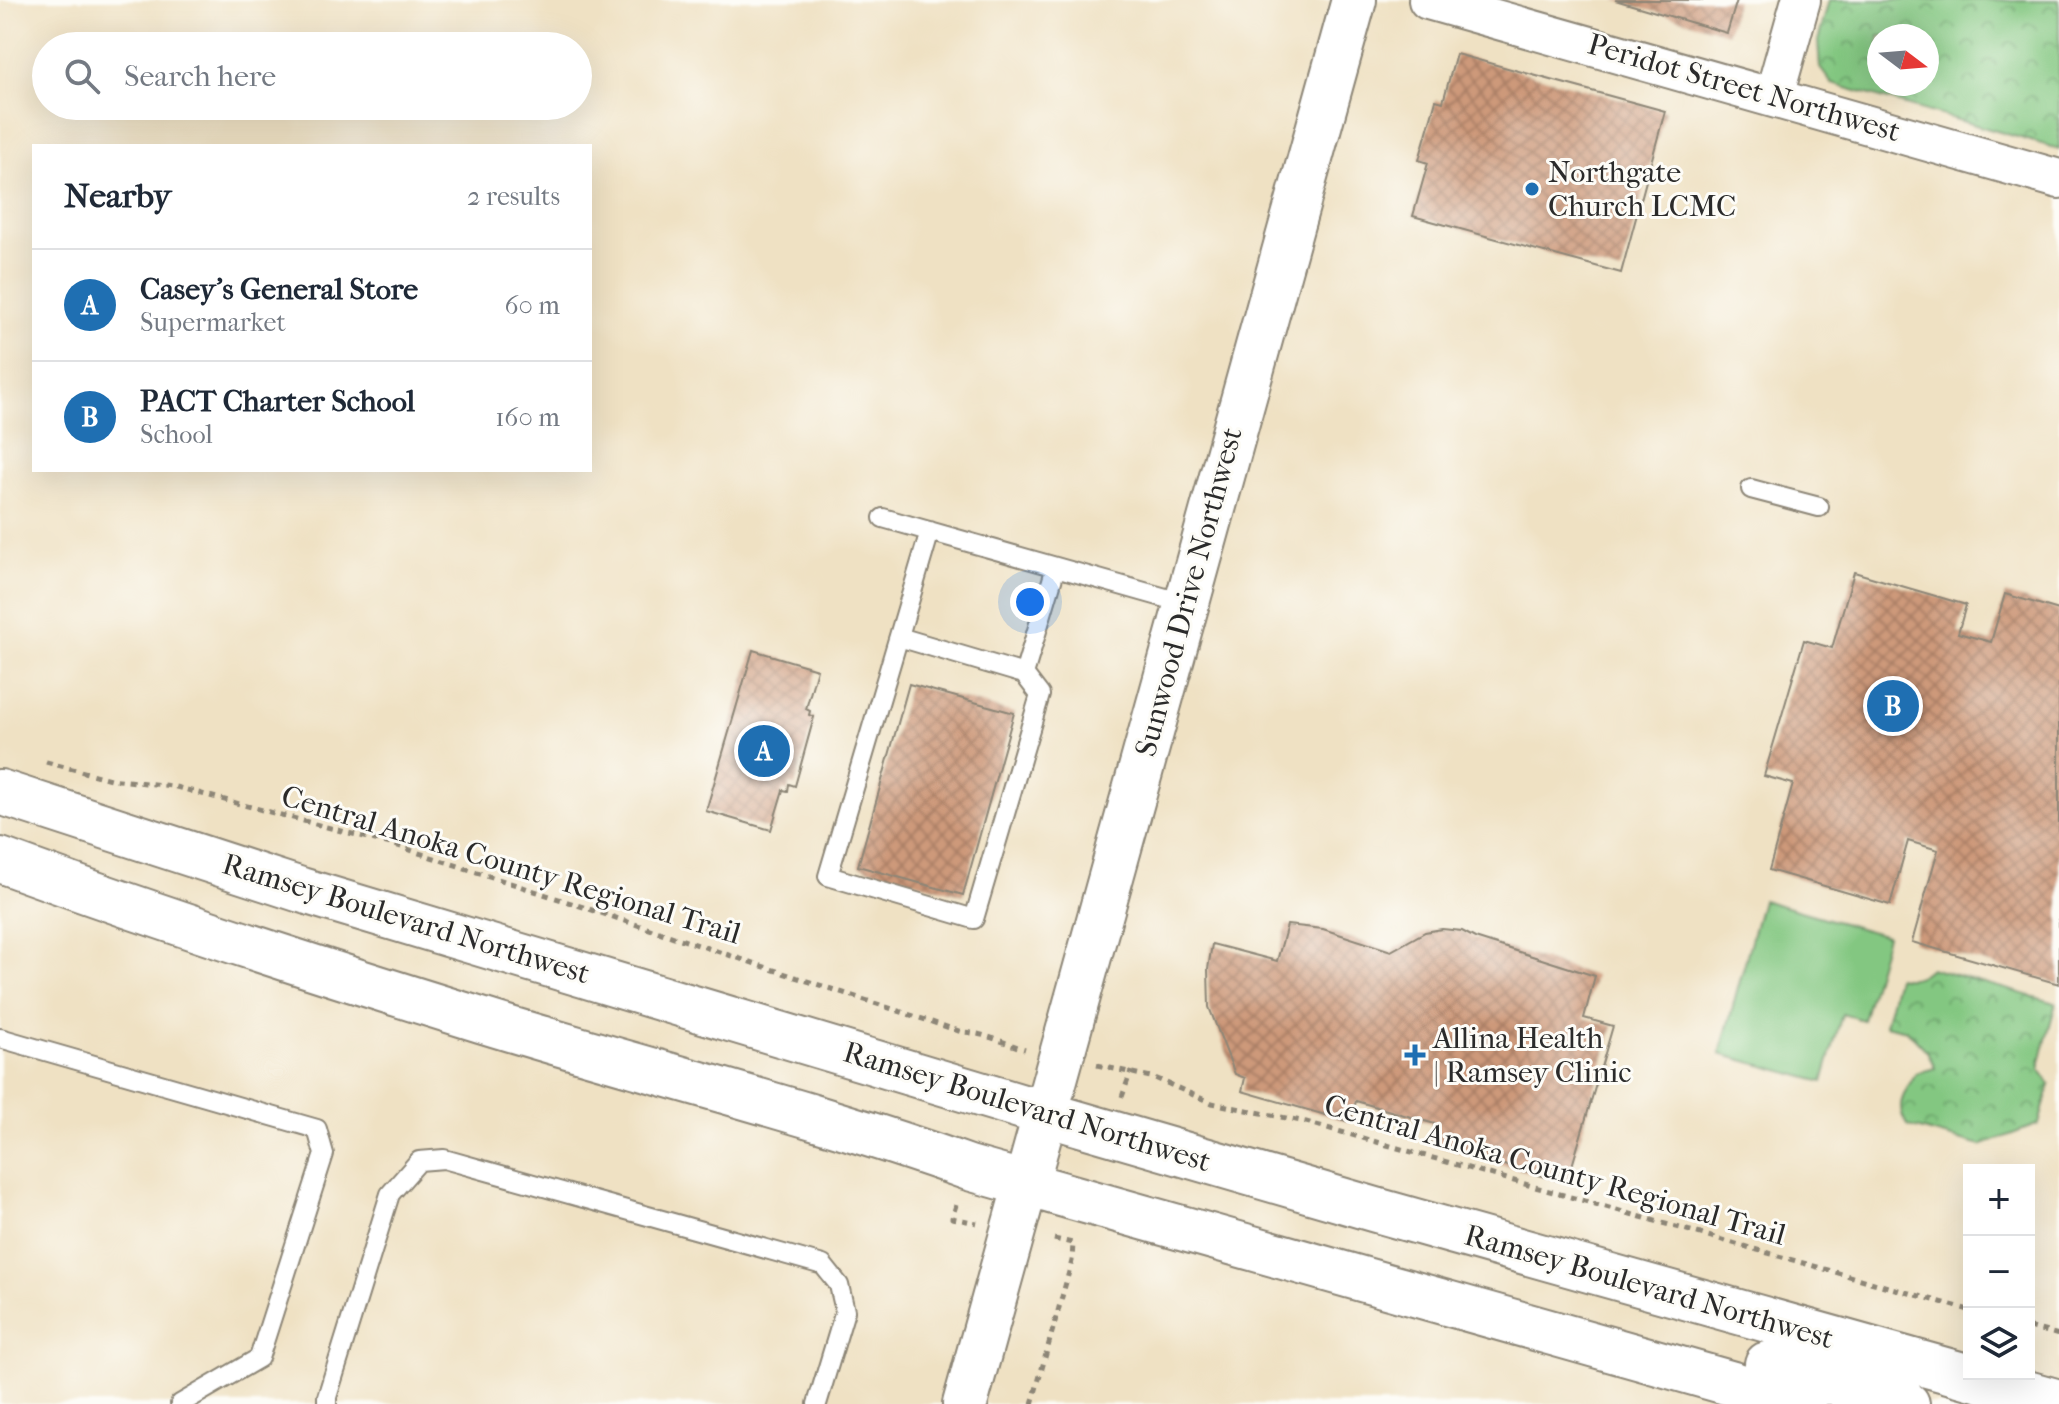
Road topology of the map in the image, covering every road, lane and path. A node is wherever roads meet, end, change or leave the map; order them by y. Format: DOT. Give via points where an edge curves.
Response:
graph roads {
  1 [pos="1354,0"];
  2 [pos="1428,0"];
  3 [pos="1801,0"];
  4 [pos="1774,96"];
  5 [pos="2059,179"];
  6 [pos="1751,489"];
  7 [pos="1819,507"];
  8 [pos="883,518"];
  9 [pos="930,531"];
  10 [pos="1056,567"];
  11 [pos="1187,604"];
  12 [pos="899,637"];
  13 [pos="1024,674"];
  14 [pos="36,759"];
  15 [pos="0,792"];
  16 [pos="0,860"];
  17 [pos="0,1038"];
  18 [pos="1003,1043"];
  19 [pos="1131,1071"];
  20 [pos="1046,1114"];
  21 [pos="1026,1184"];
  22 [pos="1073,1243"];
  23 [pos="1963,1308"];
  24 [pos="2035,1329"];
  25 [pos="2059,1335"];
  26 [pos="1629,1355"];
  27 [pos="2059,1402"];
  28 [pos="180,1404"];
  29 [pos="327,1404"];
  30 [pos="817,1404"];
  31 [pos="965,1404"];
  32 [pos="1032,1404"];
  33 [pos="1804,1404"];
  34 [pos="1907,1404"];
  1 -- 11 [label="street, Sunwood Drive Northwest"];
  2 -- 4 [label="street, Peridot Street Northwest"];
  3 -- 4 [label="street"];
  4 -- 5 [label="street, Peridot Street Northwest"];
  6 -- 7 [label="lane"];
  8 -- 9 [label="lane"];
  9 -- 10 [label="lane"];
  9 -- 12 [label="lane"];
  10 -- 11 [label="lane"];
  10 -- 13 [label="lane"];
  11 -- 20 [label="street, Sunwood Drive Northwest"];
  12 -- 13 [label="lane"];
  12 -- 13 [label="lane" via="828,876 974,919 1040,695"];
  14 -- 18 [label="path, Central Anoka County Regional Trail" via="110,779 172,786 398,846"];
  15 -- 20 [label="street, Ramsey Boulevard Northwest" via="301,890"];
  16 -- 21 [label="street" via="471,1017 872,1133"];
  17 -- 28 [label="lane" via="317,1129 324,1154 259,1358"];
  19 -- 23 [label="path, Central Anoka County Regional Trail" via="1212,1103 1306,1122"];
  20 -- 21 [label="street, Sunwood Drive Northwest"];
  20 -- 27 [label="street, Ramsey Boulevard Northwest"];
  21 -- 26 [label="street"];
  21 -- 31 [label="street, Sunwood Drive Northwest"];
  22 -- 32 [label="path"];
  24 -- 25 [label="path"];
  26 -- 33 [label="street"];
  26 -- 34 [label="street" via="1688,1341"];
  29 -- 30 [label="lane" via="390,1194 419,1161 444,1159 823,1265 839,1285 845,1311"];
}
